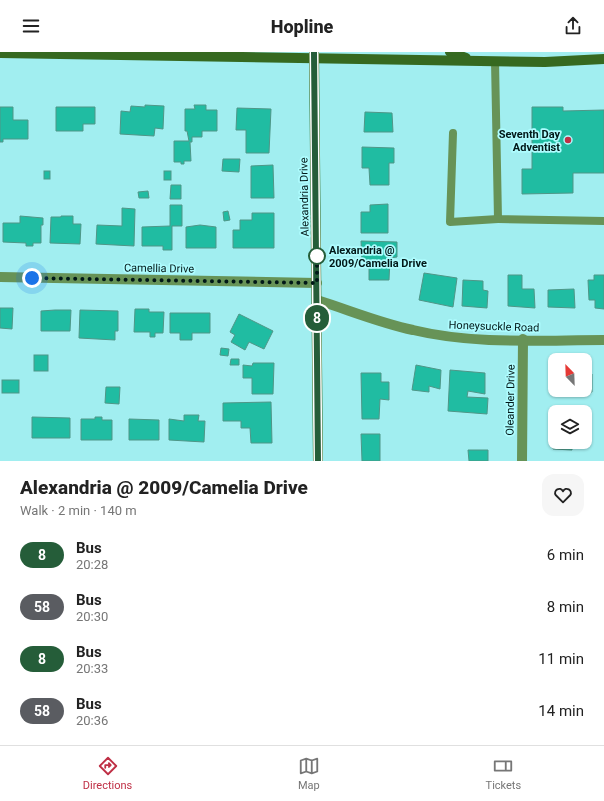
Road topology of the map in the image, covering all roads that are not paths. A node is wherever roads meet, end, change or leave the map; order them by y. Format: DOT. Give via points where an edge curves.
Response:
graph roads {
  1 [pos="450,52"];
  2 [pos="0,53"];
  3 [pos="315,55"];
  4 [pos="604,59"];
  5 [pos="475,61"];
  6 [pos="495,61"];
  7 [pos="453,133"];
  8 [pos="498,220"];
  9 [pos="604,221"];
  10 [pos="0,277"];
  11 [pos="317,283"];
  12 [pos="317,300"];
  13 [pos="523,340"];
  14 [pos="604,340"];
  15 [pos="318,461"];
  16 [pos="522,461"];
  1 -- 5 [label="street"];
  2 -- 3 [label="street"];
  3 -- 5 [label="street"];
  3 -- 11 [label="street, Alexandria Drive"];
  4 -- 6 [label="street"];
  5 -- 6 [label="street"];
  6 -- 8 [label="lane"];
  7 -- 8 [label="lane" via="450,222"];
  8 -- 9 [label="lane"];
  10 -- 11 [label="street, Camellia Drive"];
  11 -- 12 [label="street, Alexandria Drive"];
  12 -- 13 [label="street, Honeysuckle Road" via="413,330 471,339"];
  12 -- 15 [label="street, Alexandria Drive"];
  13 -- 14 [label="street, Honeysuckle Road"];
  13 -- 16 [label="street, Oleander Drive"];
}
